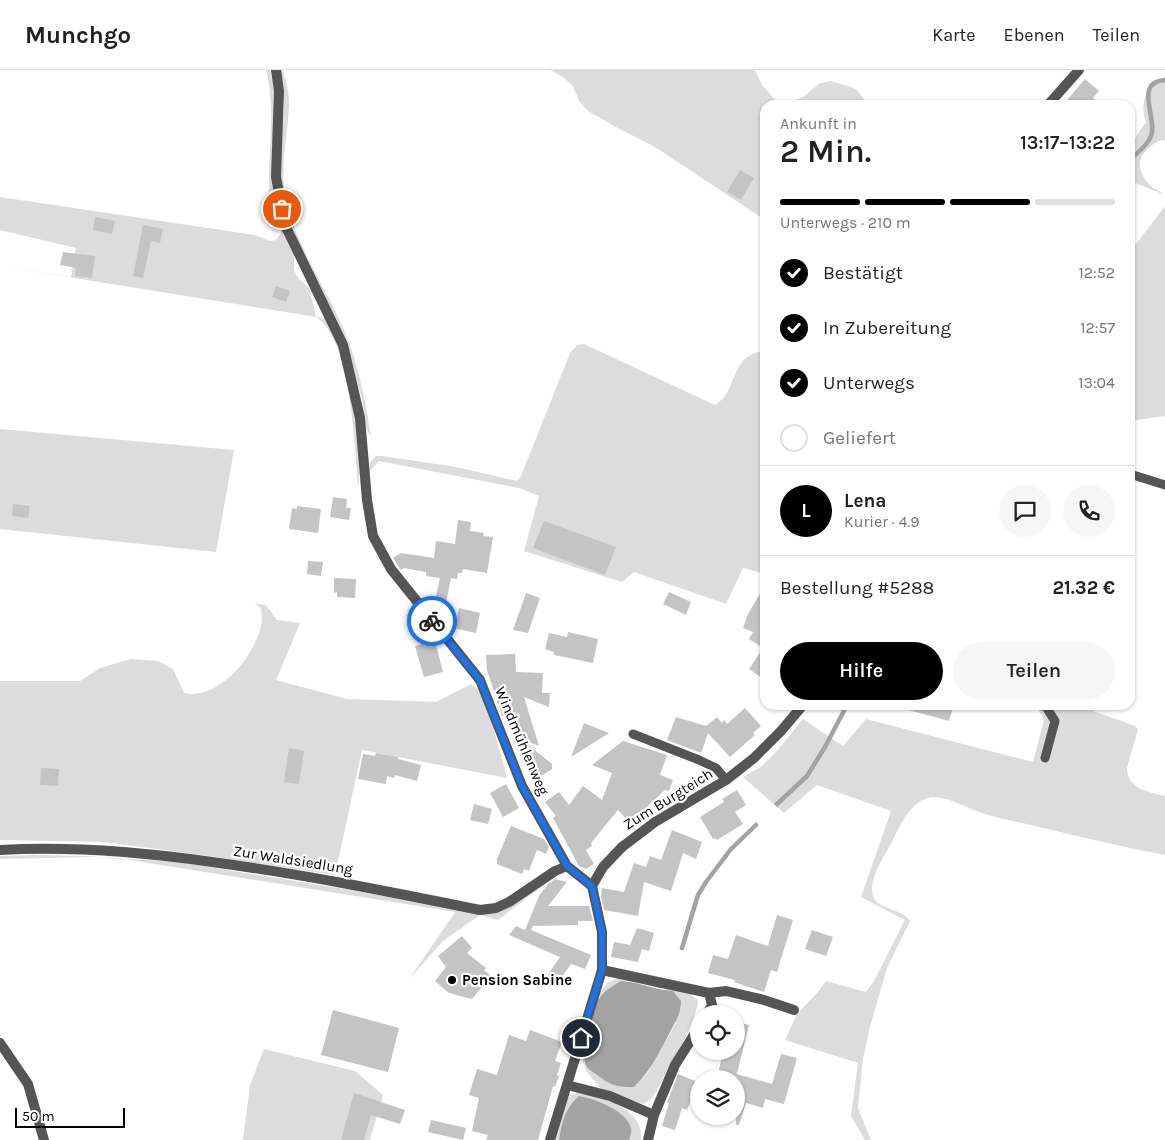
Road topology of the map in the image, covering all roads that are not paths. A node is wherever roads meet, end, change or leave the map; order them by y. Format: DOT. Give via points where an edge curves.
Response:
graph roads {
  1 [pos="276,70"];
  2 [pos="1079,70"];
  3 [pos="1052,100"];
  4 [pos="1135,476"];
  5 [pos="1165,485"];
  6 [pos="799,710"];
  7 [pos="1048,710"];
  8 [pos="633,734"];
  9 [pos="1045,758"];
  10 [pos="726,780"];
  11 [pos="0,850"];
  12 [pos="567,866"];
  13 [pos="592,886"];
  14 [pos="602,970"];
  15 [pos="709,993"];
  16 [pos="712,1005"];
  17 [pos="794,1010"];
  18 [pos="690,1041"];
  19 [pos="0,1043"];
  20 [pos="567,1085"];
  21 [pos="654,1116"];
  22 [pos="44,1140"];
  23 [pos="550,1140"];
  24 [pos="648,1140"];
  1 -- 12 [label="street, Windmühlenweg" via="279,91 276,177 285,225 343,345 360,418 373,536 408,592 480,680 522,786"];
  2 -- 3 [label="street"];
  4 -- 5 [label="lane"];
  6 -- 10 [label="street, Zum Burgteich" via="754,758"];
  7 -- 9 [label="lane" via="1055,721"];
  8 -- 10 [label="lane" via="716,768"];
  10 -- 13 [label="street, Zum Burgteich" via="655,822 622,847 603,866"];
  11 -- 12 [label="street, Zur Waldsiedlung" via="93,849 158,854 275,870 480,910 508,902"];
  12 -- 13 [label="street, Windmühlenweg"];
  13 -- 14 [label="street" via="602,932"];
  14 -- 15 [label="street"];
  14 -- 20 [label="street"];
  15 -- 16 [label="street"];
  15 -- 17 [label="street" via="726,991"];
  18 -- 21 [label="street" via="675,1065"];
  19 -- 22 [label="street" via="28,1084"];
  20 -- 21 [label="street" via="610,1096"];
  20 -- 23 [label="street"];
  21 -- 24 [label="street"];
}
